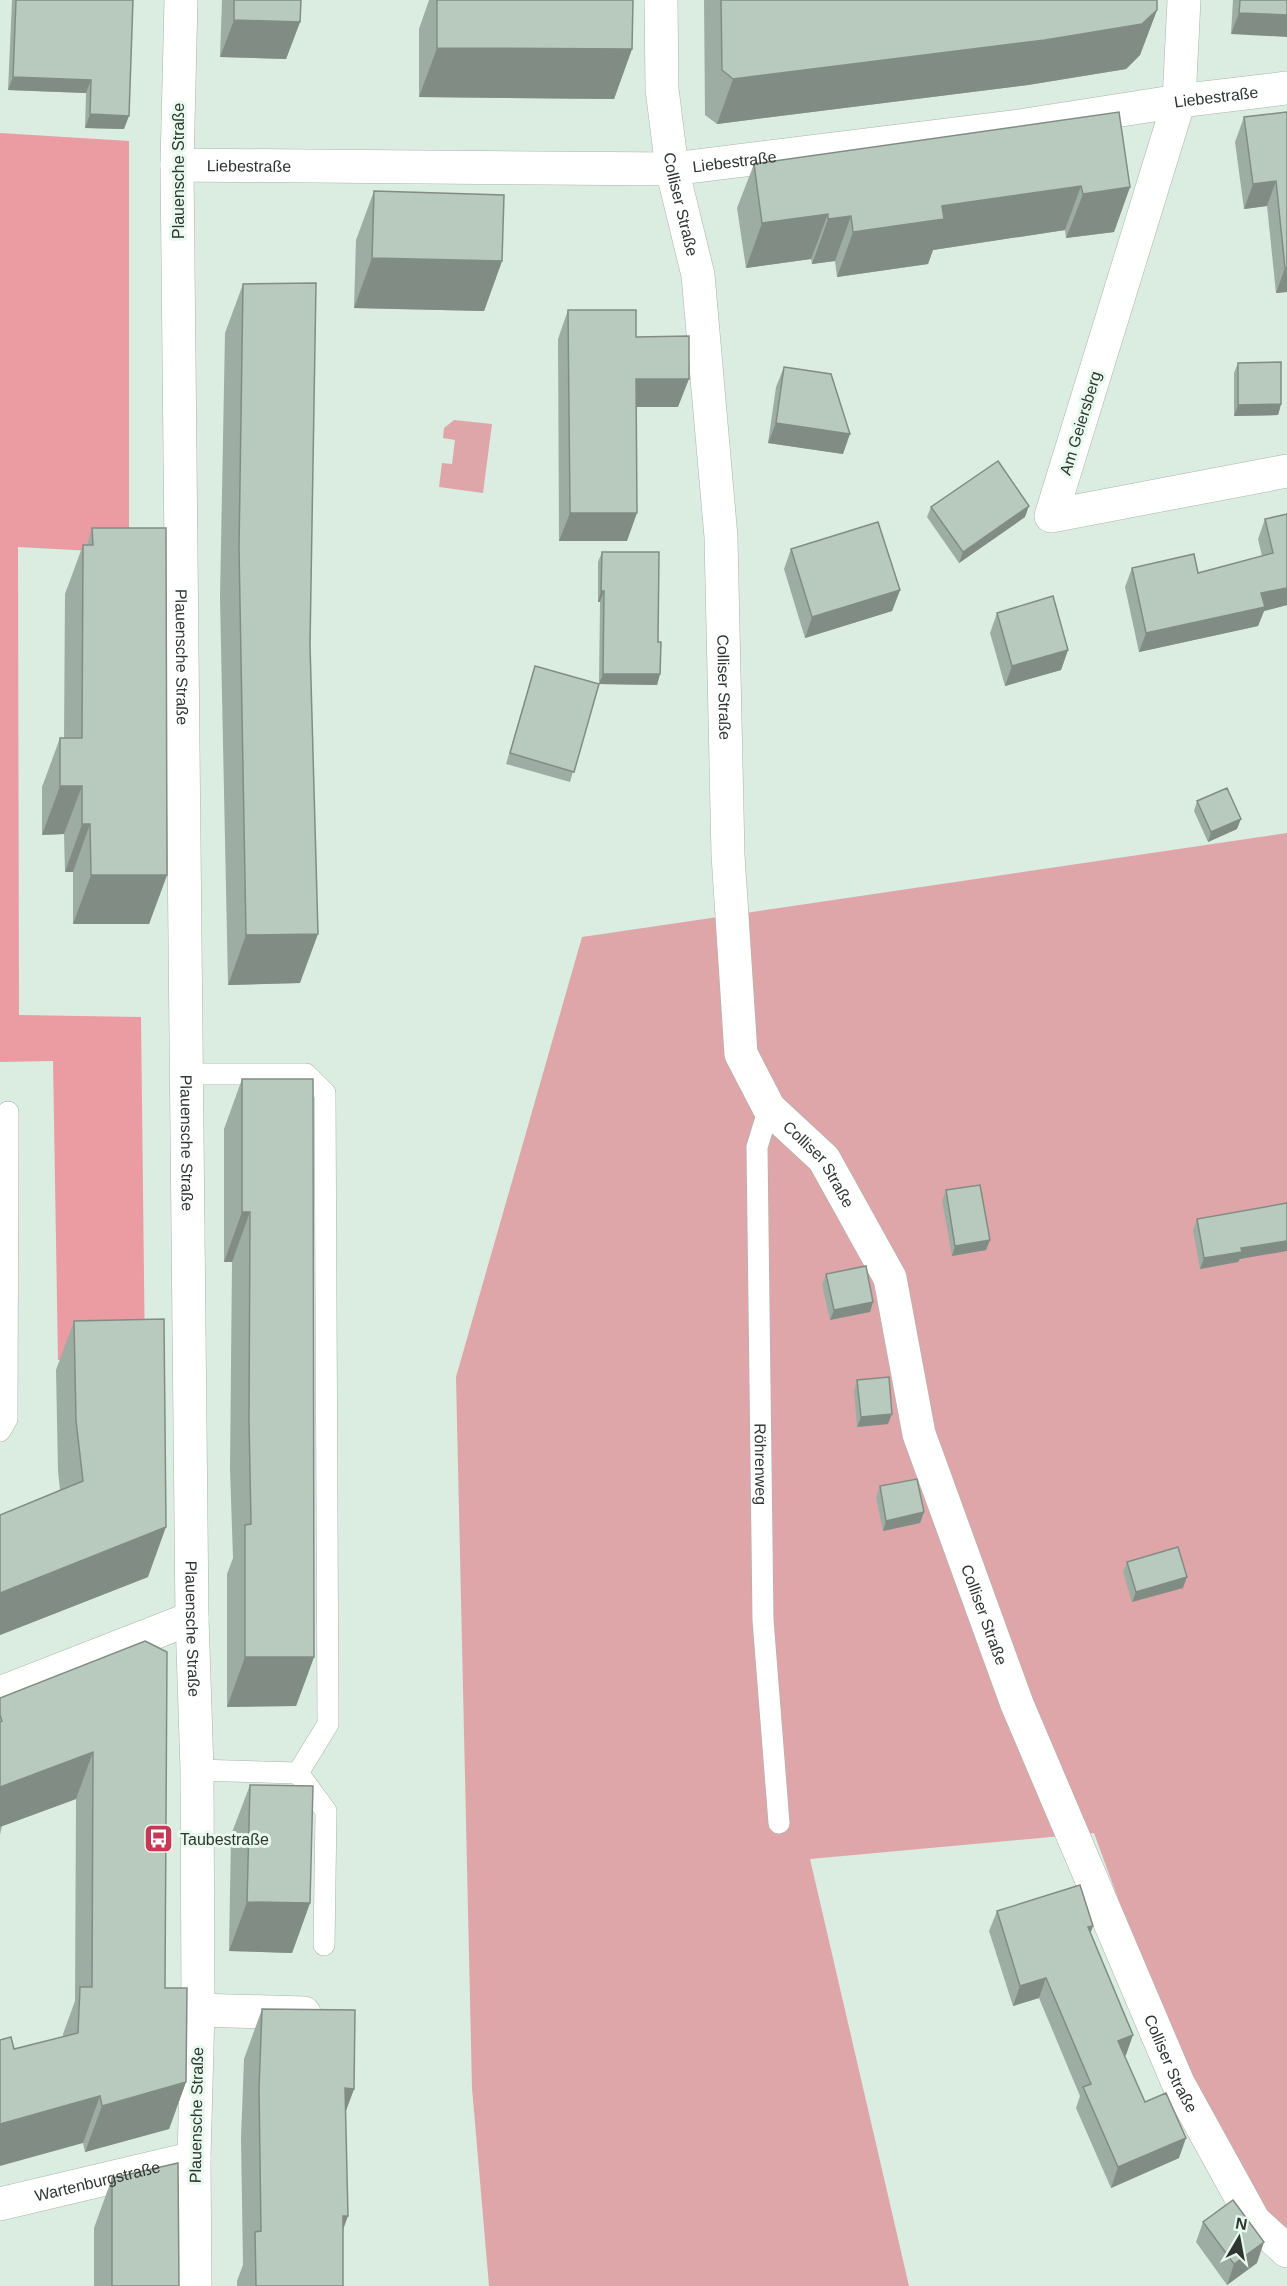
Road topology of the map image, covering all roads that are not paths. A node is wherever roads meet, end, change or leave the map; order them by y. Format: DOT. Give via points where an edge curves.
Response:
graph roads {
  1 [pos="181,0"];
  2 [pos="661,0"];
  3 [pos="1184,0"];
  4 [pos="1287,88"];
  5 [pos="1179,100"];
  6 [pos="177,165"];
  7 [pos="672,169"];
  8 [pos="1287,471"];
  9 [pos="187,1074"];
  10 [pos="769,1108"];
  11 [pos="8,1112"];
  12 [pos="0,1431"];
  13 [pos="192,1618"];
  14 [pos="0,1693"];
  15 [pos="197,1770"];
  16 [pos="298,1773"];
  17 [pos="779,1823"];
  18 [pos="324,1945"];
  19 [pos="198,2010"];
  20 [pos="334,2013"];
  21 [pos="194,2158"];
  22 [pos="0,2204"];
  23 [pos="1287,2251"];
  24 [pos="195,2286"];
  1 -- 6 [label="street, Plauensche Straße"];
  2 -- 7 [label="street, Colliser Straße" via="662,89"];
  3 -- 5 [label="street"];
  4 -- 5 [label="street, Liebestraße"];
  5 -- 7 [label="street, Liebestraße" via="1019,126"];
  5 -- 8 [label="street, Am Geiersberg" via="1051,516"];
  6 -- 7 [label="street, Liebestraße"];
  6 -- 9 [label="street, Plauensche Straße"];
  7 -- 10 [label="street, Colliser Straße" via="698,275 721,537 728,855 741,1054"];
  9 -- 13 [label="street, Plauensche Straße"];
  9 -- 16 [label="lane" via="306,1074 325,1093 328,1724"];
  10 -- 17 [label="lane, Röhrenweg" via="757,1147 763,1620"];
  10 -- 23 [label="street, Colliser Straße" via="824,1159 890,1278 919,1434 1017,1704 1178,2083 1254,2221"];
  11 -- 12 [label="lane" via="7,1419"];
  13 -- 14 [label="street"];
  13 -- 15 [label="street, Plauensche Straße"];
  15 -- 16 [label="lane"];
  15 -- 19 [label="street, Plauensche Straße"];
  16 -- 18 [label="lane" via="326,1811"];
  19 -- 20 [label="street"];
  19 -- 21 [label="street, Plauensche Straße"];
  21 -- 22 [label="street, Wartenburgstraße"];
  21 -- 24 [label="street, Plauensche Straße"];
}
